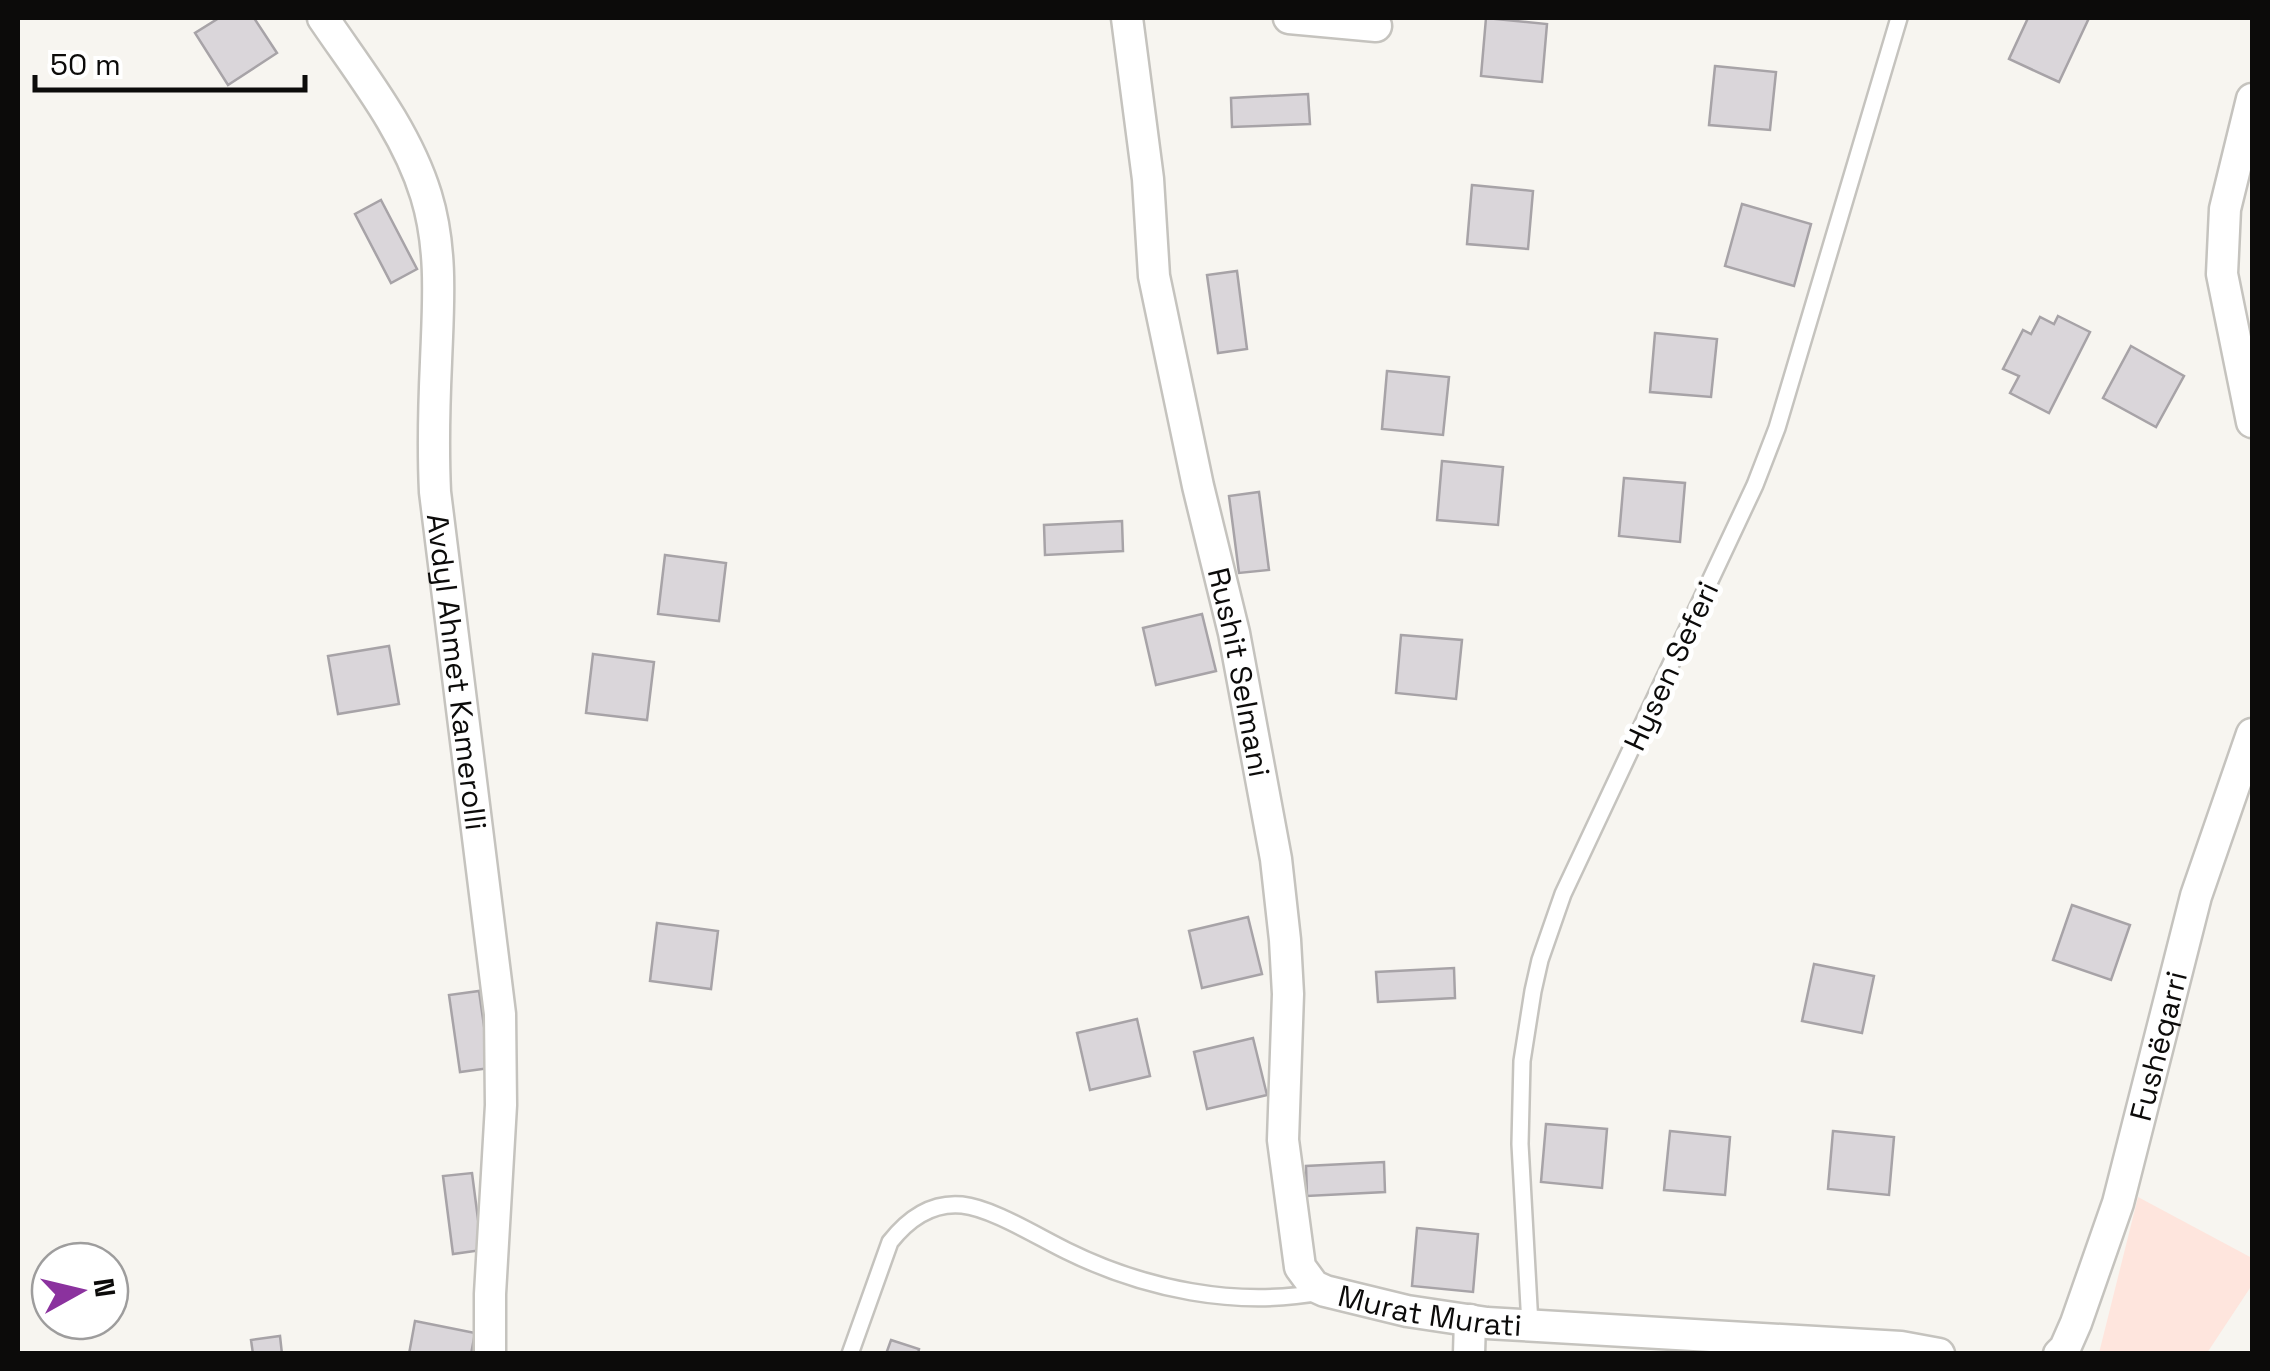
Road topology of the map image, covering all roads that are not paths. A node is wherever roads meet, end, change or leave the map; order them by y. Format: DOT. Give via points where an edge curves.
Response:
graph roads {
  1 [pos="323,18"];
  2 [pos="1126,18"];
  3 [pos="1151,18"];
  4 [pos="1289,18"];
  5 [pos="1899,18"];
  6 [pos="1376,26"];
  7 [pos="1132,49"];
  8 [pos="2252,99"];
  9 [pos="2252,422"];
  10 [pos="2252,734"];
  11 [pos="1325,1291"];
  12 [pos="1470,1320"];
  13 [pos="1530,1324"];
  14 [pos="490,1354"];
  15 [pos="850,1354"];
  16 [pos="1470,1354"];
  17 [pos="1939,1354"];
  18 [pos="2059,1354"];
  1 -- 14 [label="street, Avdyl Ahmet Kamerolli" via="394,122 433,223 439,277 435,492 500,1014"];
  2 -- 7 [label="street, Rushit Selmani"];
  3 -- 7 [label="street"];
  4 -- 6 [label="street"];
  5 -- 13 [label="lane, Hysen Seferi" via="1756,485 1563,894 1540,960 1522,1061"];
  7 -- 11 [label="street, Rushit Selmani" via="1154,276 1234,632 1276,859 1288,994 1284,1140 1300,1267"];
  8 -- 9 [label="street" via="2225,208 2222,274"];
  10 -- 18 [label="street, Fushëqarri" via="2196,896 2118,1203"];
  11 -- 12 [label="street, Murat Murati"];
  11 -- 15 [label="lane, Murat Murati" via="1244,1299 1148,1283 956,1204 918,1215 890,1242"];
  12 -- 13 [label="street, Murat Murati"];
  12 -- 16 [label="street"];
  13 -- 17 [label="street, Murat Murati" via="1901,1346"];
}
